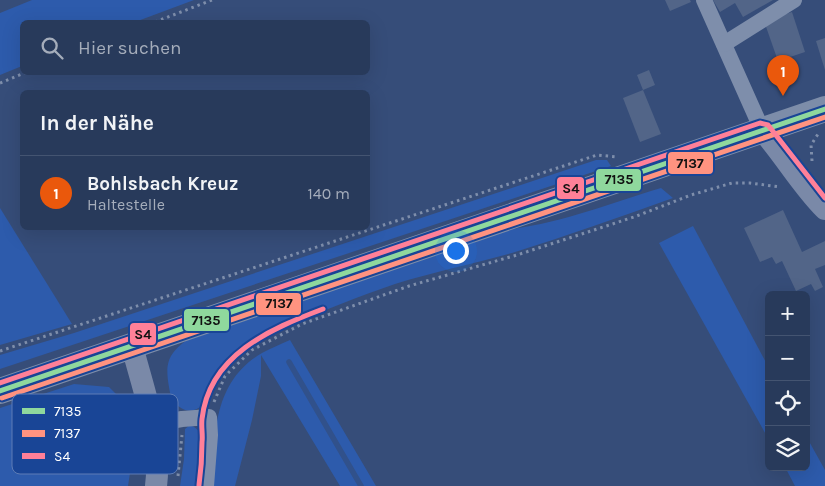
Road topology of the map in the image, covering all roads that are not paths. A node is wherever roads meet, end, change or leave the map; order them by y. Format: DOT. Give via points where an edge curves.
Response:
graph roads {
  1 [pos="704,0"];
  2 [pos="794,0"];
  3 [pos="724,44"];
  4 [pos="822,120"];
  5 [pos="762,130"];
  6 [pos="825,209"];
  7 [pos="132,346"];
  8 [pos="0,391"];
  9 [pos="145,394"];
  10 [pos="178,419"];
  11 [pos="206,486"];
  1 -- 3 [label="street"];
  2 -- 3 [label="street"];
  3 -- 5 [label="street"];
  4 -- 5 [label="main road"];
  5 -- 6 [label="street" via="807,191"];
  5 -- 7 [label="main road"];
  7 -- 8 [label="main road"];
  7 -- 9 [label="street"];
  10 -- 11 [label="street" via="210,417"];
}
